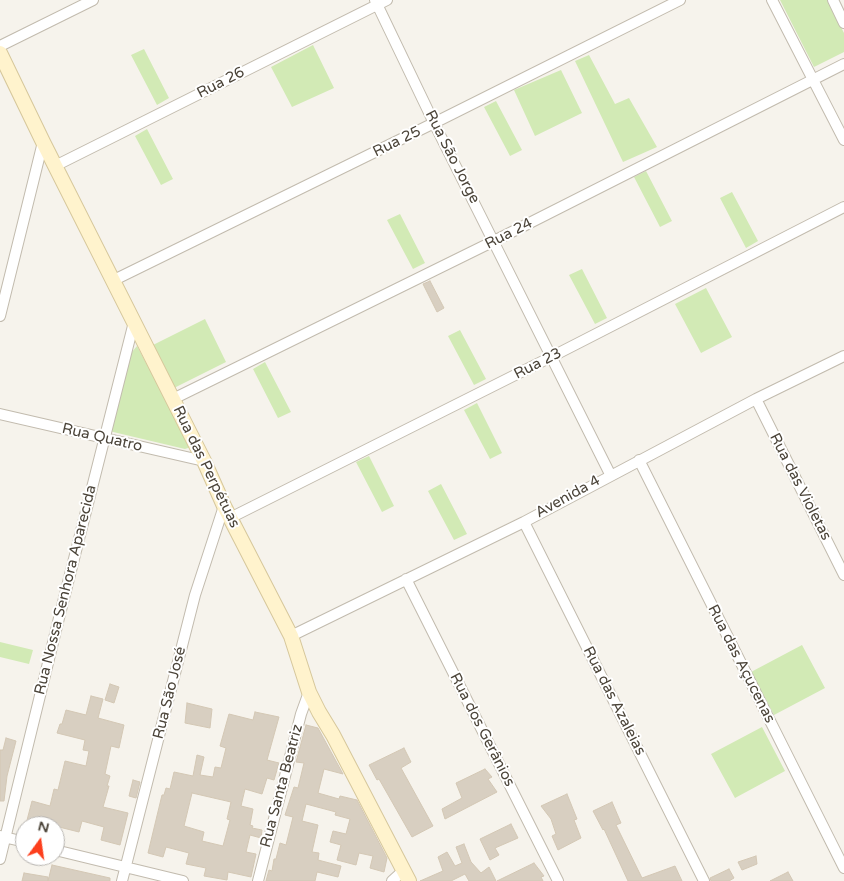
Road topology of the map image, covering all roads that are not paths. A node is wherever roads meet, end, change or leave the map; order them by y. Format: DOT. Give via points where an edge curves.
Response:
graph roads {
  1 [pos="93,0"];
  2 [pos="388,0"];
  3 [pos="680,0"];
  4 [pos="772,0"];
  5 [pos="832,0"];
  6 [pos="376,2"];
  7 [pos="844,23"];
  8 [pos="0,46"];
  9 [pos="0,53"];
  10 [pos="844,64"];
  11 [pos="813,79"];
  12 [pos="434,123"];
  13 [pos="844,140"];
  14 [pos="43,142"];
  15 [pos="55,166"];
  16 [pos="844,207"];
  17 [pos="494,241"];
  18 [pos="112,281"];
  19 [pos="0,316"];
  20 [pos="134,322"];
  21 [pos="553,356"];
  22 [pos="844,356"];
  23 [pos="756,398"];
  24 [pos="173,399"];
  25 [pos="0,414"];
  26 [pos="104,439"];
  27 [pos="639,460"];
  28 [pos="204,461"];
  29 [pos="610,474"];
  30 [pos="227,512"];
  31 [pos="524,522"];
  32 [pos="844,575"];
  33 [pos="406,579"];
  34 [pos="291,636"];
  35 [pos="309,692"];
  36 [pos="3,837"];
  37 [pos="65,852"];
  38 [pos="0,858"];
  39 [pos="126,867"];
  40 [pos="844,868"];
  41 [pos="406,876"];
  42 [pos="122,881"];
  43 [pos="183,881"];
  44 [pos="258,881"];
  45 [pos="392,881"];
  46 [pos="558,881"];
  47 [pos="704,881"];
  1 -- 8 [label="street"];
  2 -- 6 [label="street, Rua 26"];
  3 -- 12 [label="street, Rua 25"];
  4 -- 11 [label="street"];
  5 -- 7 [label="street"];
  6 -- 12 [label="street, Rua São Jorge"];
  6 -- 15 [label="street, Rua 26"];
  9 -- 14 [label="street, Rua das Perpétuas"];
  10 -- 11 [label="street, Rua 24"];
  11 -- 13 [label="street"];
  11 -- 17 [label="street, Rua 24"];
  12 -- 17 [label="street, Rua São Jorge"];
  12 -- 18 [label="street, Rua 25"];
  14 -- 15 [label="street, Rua das Perpétuas"];
  14 -- 19 [label="street"];
  15 -- 18 [label="street, Rua das Perpétuas"];
  16 -- 21 [label="street, Rua 23"];
  17 -- 21 [label="street, Rua São Jorge"];
  17 -- 24 [label="street, Rua 24"];
  18 -- 20 [label="street, Rua das Perpétuas"];
  20 -- 24 [label="street, Rua das Perpétuas"];
  20 -- 26 [label="street, Rua Nossa Senhora Aparecida"];
  21 -- 29 [label="street, Rua São Jorge"];
  21 -- 30 [label="street, Rua 23"];
  22 -- 23 [label="street, Avenida 4"];
  23 -- 27 [label="street, Avenida 4"];
  23 -- 32 [label="street, Rua das Violetas"];
  24 -- 28 [label="street, Rua das Perpétuas"];
  25 -- 26 [label="street, Rua Quatro"];
  26 -- 28 [label="street, Rua Quatro"];
  26 -- 36 [label="street, Rua Nossa Senhora Aparecida"];
  27 -- 29 [label="street, Avenida 4"];
  27 -- 40 [label="street, Rua das Açucenas"];
  28 -- 30 [label="street, Rua das Perpétuas"];
  29 -- 31 [label="street, Avenida 4"];
  30 -- 34 [label="street, Rua das Perpétuas"];
  30 -- 39 [label="street, Rua São José" via="195,595"];
  31 -- 33 [label="street, Avenida 4"];
  31 -- 47 [label="street, Rua das Azaleias"];
  33 -- 34 [label="street, Avenida 4"];
  33 -- 46 [label="street, Rua dos Gerânios"];
  34 -- 35 [label="street, Rua das Perpétuas"];
  35 -- 41 [label="street, Rua das Perpétuas"];
  35 -- 44 [label="street, Rua Santa Beatriz"];
  36 -- 38 [label="street, Rua Nossa Senhora Aparecida"];
  37 -- 39 [label="street"];
  39 -- 42 [label="street, Rua São José"];
  39 -- 43 [label="street"];
  41 -- 45 [label="street"];
}
